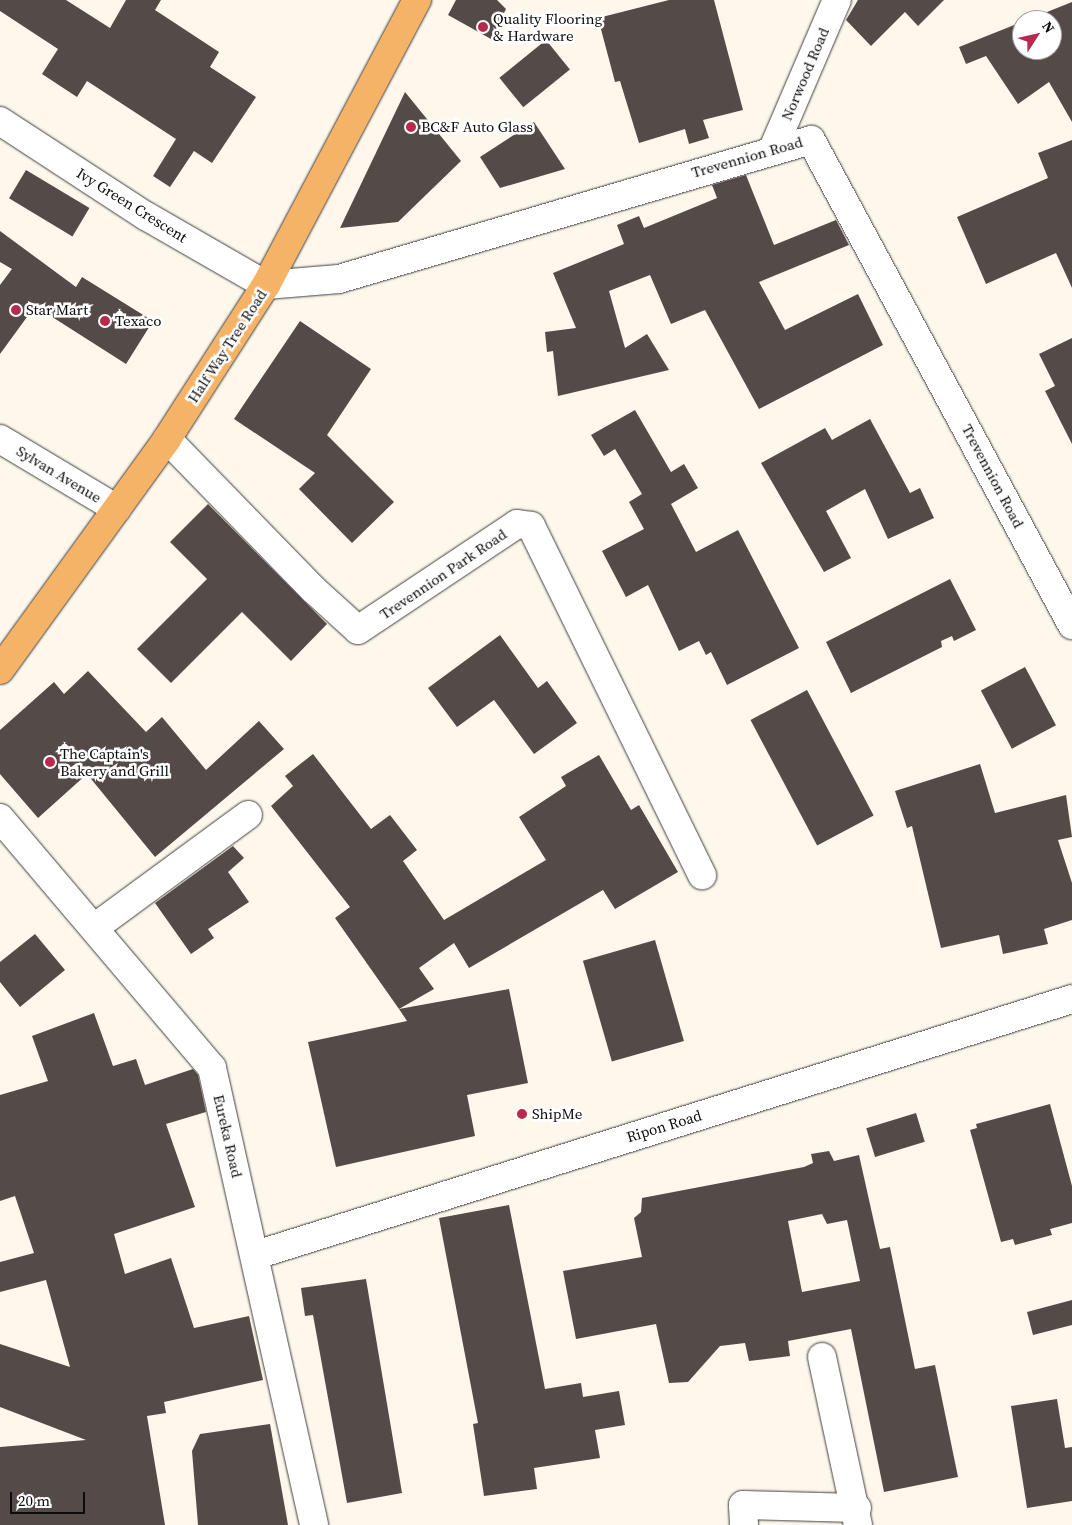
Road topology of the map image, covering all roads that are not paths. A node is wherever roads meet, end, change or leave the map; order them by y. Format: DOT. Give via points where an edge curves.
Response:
graph roads {
  1 [pos="417,0"];
  2 [pos="837,0"];
  3 [pos="0,121"];
  4 [pos="773,149"];
  5 [pos="266,285"];
  6 [pos="0,439"];
  7 [pos="167,439"];
  8 [pos="117,510"];
  9 [pos="1072,625"];
  10 [pos="0,670"];
  11 [pos="248,814"];
  12 [pos="0,818"];
  13 [pos="702,875"];
  14 [pos="94,928"];
  15 [pos="1072,998"];
  16 [pos="256,1255"];
  17 [pos="822,1357"];
  18 [pos="857,1516"];
  19 [pos="314,1525"];
  20 [pos="744,1525"];
  1 -- 5 [label="main road, Half Way Tree Road"];
  2 -- 4 [label="street, Norwood Road"];
  3 -- 5 [label="street, Ivy Green Crescent" via="146,216"];
  4 -- 5 [label="street, Trevennion Road" via="339,279"];
  4 -- 9 [label="street, Trevennion Road" via="807,139 816,143"];
  5 -- 7 [label="main road, Half Way Tree Road"];
  6 -- 8 [label="street, Sylvan Avenue"];
  7 -- 8 [label="main road, Half Way Tree Road"];
  7 -- 13 [label="street, Trevennion Park Road" via="314,590 358,630 517,524 531,526"];
  8 -- 10 [label="main road, Half Way Tree Road"];
  11 -- 14 [label="street"];
  12 -- 14 [label="street, Eureka Road"];
  14 -- 16 [label="street, Eureka Road" via="212,1068"];
  15 -- 16 [label="street, Ripon Road"];
  16 -- 19 [label="street, Eureka Road" via="284,1400"];
  17 -- 18 [label="street"];
  18 -- 20 [label="street" via="743,1505"];
}
